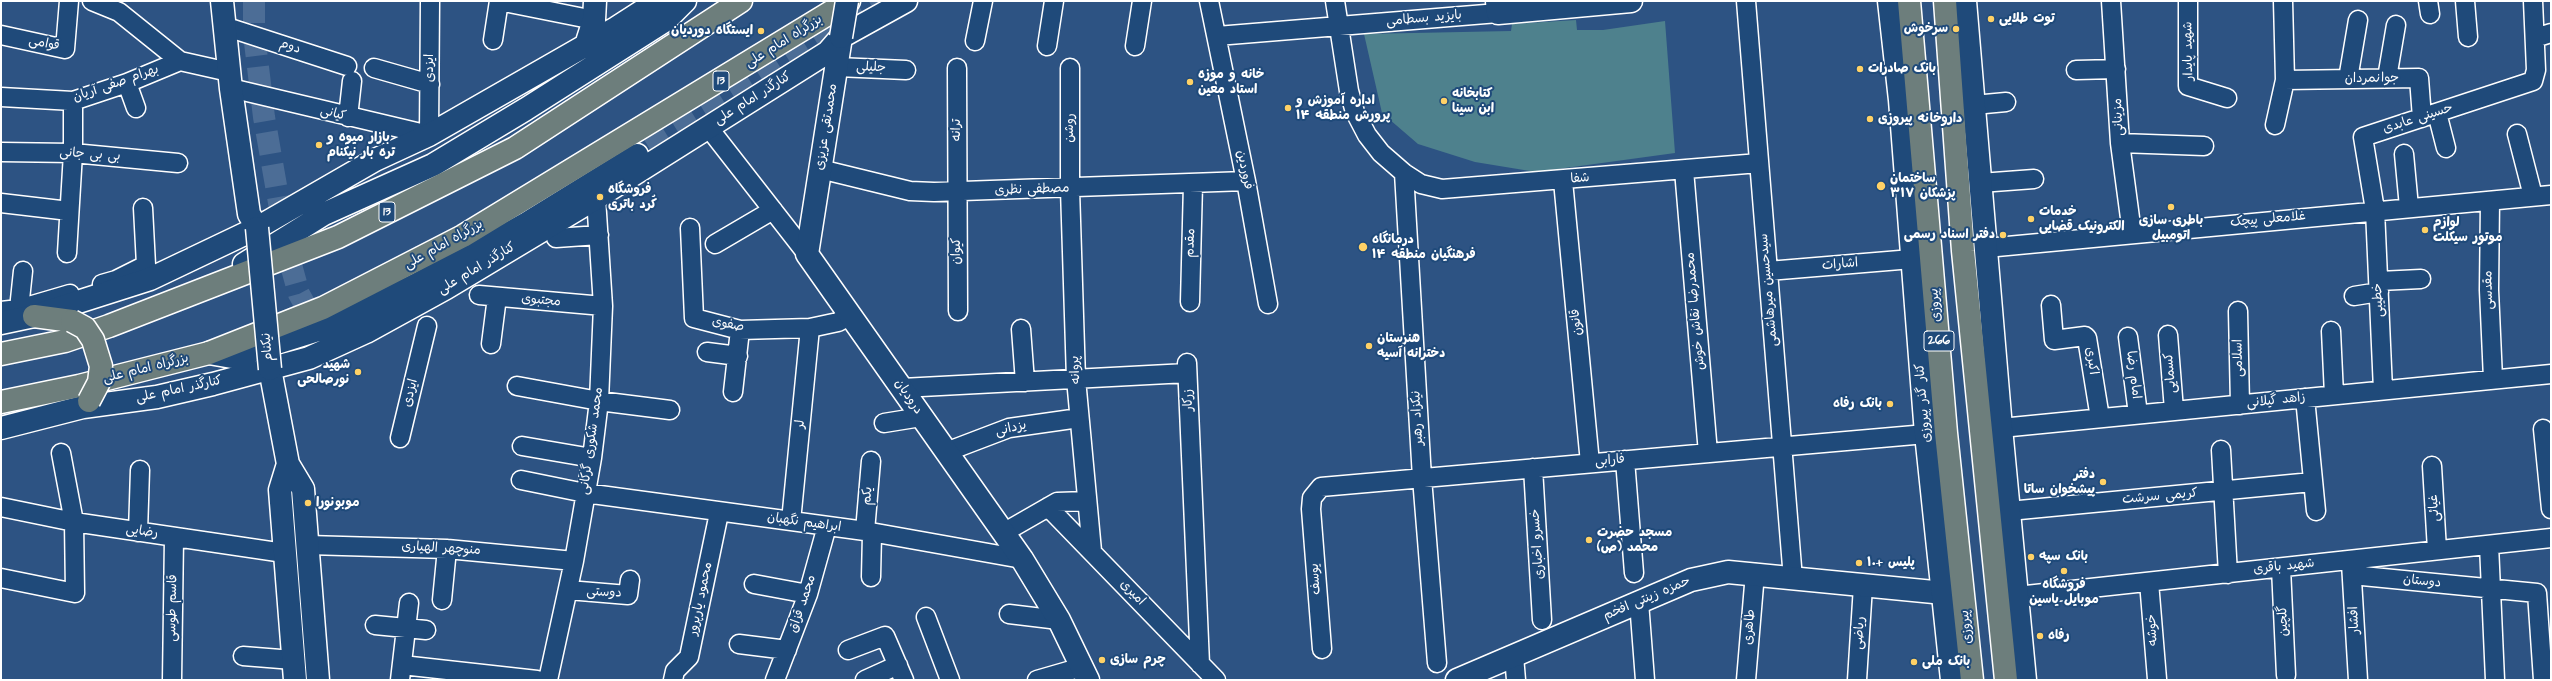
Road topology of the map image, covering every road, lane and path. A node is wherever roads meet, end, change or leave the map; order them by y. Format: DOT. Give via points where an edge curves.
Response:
graph roads {
  1 [pos="69,1"];
  2 [pos="92,1"];
  3 [pos="222,1"];
  4 [pos="230,1"];
  5 [pos="430,1"];
  6 [pos="499,1"];
  7 [pos="658,1"];
  8 [pos="685,1"];
  9 [pos="742,1"];
  10 [pos="848,1"];
  11 [pos="906,1"];
  12 [pos="983,1"];
  13 [pos="1054,1"];
  14 [pos="1142,1"];
  15 [pos="1209,1"];
  16 [pos="1335,1"];
  17 [pos="1631,1"];
  18 [pos="1746,1"];
  19 [pos="1889,1"];
  20 [pos="1909,1"];
  21 [pos="1945,1"];
  22 [pos="1966,1"];
  23 [pos="2111,1"];
  24 [pos="2188,1"];
  25 [pos="2282,1"];
  26 [pos="2465,1"];
  27 [pos="2533,1"];
  28 [pos="1583,3"];
  29 [pos="120,7"];
  30 [pos="1497,7"];
  31 [pos="595,10"];
  32 [pos="2358,20"];
  33 [pos="2396,25"];
  34 [pos="1338,26"];
  35 [pos="233,29"];
  36 [pos="1,35"];
  37 [pos="2543,35"];
  38 [pos="1217,36"];
  39 [pos="841,37"];
  40 [pos="2468,37"];
  41 [pos="493,40"];
  42 [pos="975,41"];
  43 [pos="586,45"];
  44 [pos="1047,46"];
  45 [pos="1135,46"];
  46 [pos="180,61"];
  47 [pos="836,67"];
  48 [pos="374,68"];
  49 [pos="957,68"];
  50 [pos="1070,68"];
  51 [pos="2116,69"];
  52 [pos="906,70"];
  53 [pos="2076,70"];
  54 [pos="1898,78"];
  55 [pos="2387,78"];
  56 [pos="2348,79"];
  57 [pos="2285,80"];
  58 [pos="234,81"];
  59 [pos="127,83"];
  60 [pos="430,84"];
  61 [pos="1918,87"];
  62 [pos="1,97"];
  63 [pos="2227,98"];
  64 [pos="1900,100"];
  65 [pos="73,101"];
  66 [pos="2006,102"];
  67 [pos="1974,105"];
  68 [pos="136,108"];
  69 [pos="2429,115"];
  70 [pos="348,117"];
  71 [pos="2275,125"];
  72 [pos="708,127"];
  73 [pos="2517,134"];
  74 [pos="428,135"];
  75 [pos="2120,143"];
  76 [pos="2204,146"];
  77 [pos="2446,148"];
  78 [pos="1,152"];
  79 [pos="73,153"];
  80 [pos="2404,154"];
  81 [pos="178,163"];
  82 [pos="1759,163"];
  83 [pos="820,170"];
  84 [pos="1684,170"];
  85 [pos="1404,173"];
  86 [pos="2034,179"];
  87 [pos="1563,180"];
  88 [pos="1246,181"];
  89 [pos="1980,182"];
  90 [pos="1193,184"];
  91 [pos="1070,189"];
  92 [pos="957,192"];
  93 [pos="2551,195"];
  94 [pos="2533,196"];
  95 [pos="596,198"];
  96 [pos="2490,201"];
  97 [pos="1,204"];
  98 [pos="2409,207"];
  99 [pos="143,208"];
  100 [pos="773,210"];
  101 [pos="2375,210"];
  102 [pos="70,211"];
  103 [pos="257,228"];
  104 [pos="690,228"];
  105 [pos="2132,232"];
  106 [pos="599,235"];
  107 [pos="556,238"];
  108 [pos="715,244"];
  109 [pos="1986,248"];
  110 [pos="1963,251"];
  111 [pos="67,252"];
  112 [pos="807,254"];
  113 [pos="1912,259"];
  114 [pos="22,271"];
  115 [pos="1768,271"];
  116 [pos="2421,278"];
  117 [pos="2379,286"];
  118 [pos="202,291"];
  119 [pos="2354,296"];
  120 [pos="1190,302"];
  121 [pos="1268,304"];
  122 [pos="2051,305"];
  123 [pos="603,306"];
  124 [pos="1,311"];
  125 [pos="958,311"];
  126 [pos="2238,311"];
  127 [pos="26,312"];
  128 [pos="851,316"];
  129 [pos="1,323"];
  130 [pos="427,326"];
  131 [pos="810,328"];
  132 [pos="1021,329"];
  133 [pos="740,330"];
  134 [pos="2331,331"];
  135 [pos="2168,335"];
  136 [pos="2128,337"];
  137 [pos="491,344"];
  138 [pos="707,352"];
  139 [pos="209,353"];
  140 [pos="1,354"];
  141 [pos="738,356"];
  142 [pos="270,369"];
  143 [pos="2551,374"];
  144 [pos="1076,379"];
  145 [pos="2493,379"];
  146 [pos="1025,382"];
  147 [pos="517,386"];
  148 [pos="902,388"];
  149 [pos="2383,390"];
  150 [pos="733,392"];
  151 [pos="2334,395"];
  152 [pos="2305,398"];
  153 [pos="599,401"];
  154 [pos="1,402"];
  155 [pos="86,404"];
  156 [pos="2240,405"];
  157 [pos="670,410"];
  158 [pos="2174,410"];
  159 [pos="2138,414"];
  160 [pos="921,417"];
  161 [pos="1079,418"];
  162 [pos="2100,418"];
  163 [pos="884,424"];
  164 [pos="1,428"];
  165 [pos="1991,429"];
  166 [pos="2543,429"];
  167 [pos="1926,434"];
  168 [pos="400,438"];
  169 [pos="522,446"];
  170 [pos="1782,446"];
  171 [pos="2221,450"];
  172 [pos="946,452"];
  173 [pos="61,453"];
  174 [pos="1708,453"];
  175 [pos="592,458"];
  176 [pos="1625,460"];
  177 [pos="871,461"];
  178 [pos="1590,463"];
  179 [pos="288,464"];
  180 [pos="2432,466"];
  181 [pos="1533,468"];
  182 [pos="140,470"];
  183 [pos="1422,478"];
  184 [pos="521,480"];
  185 [pos="2312,482"];
  186 [pos="2223,491"];
  187 [pos="585,493"];
  188 [pos="1087,501"];
  189 [pos="1,507"];
  190 [pos="1048,507"];
  191 [pos="1311,509"];
  192 [pos="2551,509"];
  193 [pos="719,512"];
  194 [pos="1999,512"];
  195 [pos="2316,512"];
  196 [pos="791,521"];
  197 [pos="74,522"];
  198 [pos="827,526"];
  199 [pos="138,532"];
  200 [pos="868,532"];
  201 [pos="1003,532"];
  202 [pos="174,537"];
  203 [pos="2551,538"];
  204 [pos="2489,544"];
  205 [pos="308,545"];
  206 [pos="447,548"];
  207 [pos="2437,550"];
  208 [pos="1092,551"];
  209 [pos="284,552"];
  210 [pos="1022,559"];
  211 [pos="574,561"];
  212 [pos="2352,567"];
  213 [pos="2281,568"];
  214 [pos="1634,573"];
  215 [pos="1755,573"];
  216 [pos="2228,574"];
  217 [pos="871,577"];
  218 [pos="1,578"];
  219 [pos="1793,579"];
  220 [pos="630,580"];
  221 [pos="2149,582"];
  222 [pos="754,584"];
  223 [pos="1863,586"];
  224 [pos="2491,589"];
  225 [pos="568,590"];
  226 [pos="1944,593"];
  227 [pos="808,594"];
  228 [pos="2008,597"];
  229 [pos="442,600"];
  230 [pos="1639,602"];
  231 [pos="409,603"];
  232 [pos="1009,614"];
  233 [pos="926,617"];
  234 [pos="1059,620"];
  235 [pos="1542,620"];
  236 [pos="375,625"];
  237 [pos="407,628"];
  238 [pos="426,630"];
  239 [pos="739,644"];
  240 [pos="787,650"];
  241 [pos="848,650"];
  242 [pos="1322,650"];
  243 [pos="243,656"];
  244 [pos="1514,656"];
  245 [pos="1437,663"];
  246 [pos="1200,664"];
  247 [pos="294,670"];
  248 [pos="401,672"];
  249 [pos="901,673"];
  250 [pos="1085,674"];
  251 [pos="2286,675"];
  252 [pos="2157,679"];
  253 [pos="172,680"];
  254 [pos="318,680"];
  255 [pos="537,680"];
  256 [pos="548,680"];
  257 [pos="673,680"];
  258 [pos="775,680"];
  259 [pos="865,680"];
  260 [pos="950,680"];
  261 [pos="1037,680"];
  262 [pos="1216,680"];
  263 [pos="1457,680"];
  264 [pos="1516,680"];
  265 [pos="1645,680"];
  266 [pos="1746,680"];
  267 [pos="1857,680"];
  268 [pos="1952,680"];
  269 [pos="1972,680"];
  270 [pos="2006,680"];
  271 [pos="2025,680"];
  272 [pos="2358,680"];
  273 [pos="2495,680"];
  274 [pos="2543,680"];
  1 -- 36 [label="street, قوامی" via="65,49"];
  2 -- 29 [label="street"];
  3 -- 58 [label="main road, نیکنام"];
  4 -- 35 [label="main road, نیکنام"];
  5 -- 60 [label="street, ایزدی"];
  6 -- 31 [label="street"];
  6 -- 41 [label="street"];
  7 -- 43 [label="main road"];
  8 -- 118 [label="main road" via="666,20 433,165 324,214"];
  9 -- 118 [label="main road, 13" via="515,148 338,237"];
  10 -- 39 [label="main road, محمدتقی عزیزی, bridge"];
  10 -- 139 [label="main road, بزرگراه امام علی / 13" via="592,160 457,240 323,308"];
  11 -- 39 [label="main road, کنارگذر امام علی"];
  12 -- 42 [label="street"];
  13 -- 44 [label="street"];
  14 -- 45 [label="street"];
  15 -- 38 [label="street, فروردین"];
  16 -- 34 [label="street"];
  17 -- 28 [label="main road, بایزید بسطامی"];
  18 -- 82 [label="street, سیدحسین میرهاشمی"];
  19 -- 54 [label="main road"];
  20 -- 61 [label="main road, پیروزی / 266"];
  21 -- 110 [label="main road, 266"];
  22 -- 67 [label="main road"];
  23 -- 51 [label="street, مزینانی"];
  24 -- 63 [label="street, شهید پایدار" via="2188,86"];
  25 -- 57 [label="street"];
  26 -- 40 [label="street"];
  27 -- 37 [label="street"];
  28 -- 30 [label="main road, بایزید بسطامی"];
  29 -- 46 [label="street"];
  30 -- 34 [label="street, بایزید بسطامی"];
  31 -- 43 [label="main road"];
  32 -- 56 [label="street"];
  33 -- 55 [label="street"];
  34 -- 38 [label="street, بایزید بسطامی"];
  34 -- 85 [label="street, شفا" via="1355,112 1367,135"];
  35 -- 58 [label="main road, نیکنام"];
  35 -- 70 [label="street, دوم" via="349,73"];
  37 -- 69 [label="street, حسینی عابدی" via="2533,81"];
  38 -- 88 [label="street, فروردین"];
  39 -- 47 [label="main road, محمدتقی عزیزی"];
  39 -- 72 [label="main road, کنارگذر امام علی" via="828,52"];
  39 -- 139 [label="main road" via="821,40 527,223 415,285 321,329 232,357"];
  43 -- 74 [label="main road"];
  46 -- 58 [label="street"];
  46 -- 59 [label="street, بهرام صفی آریان"];
  47 -- 52 [label="street, جلیلی"];
  47 -- 83 [label="main road, محمدتقی عزیزی"];
  48 -- 60 [label="street"];
  49 -- 92 [label="street, ترانه"];
  50 -- 91 [label="street, روشن"];
  51 -- 53 [label="street"];
  51 -- 75 [label="street, مزینانی"];
  54 -- 61 [label="main road"];
  54 -- 64 [label="main road, کنار گذر پیروزی"];
  55 -- 56 [label="street, جوانمردان"];
  55 -- 69 [label="street, جوانمردان" via="2419,78"];
  56 -- 57 [label="street, جوانمردان"];
  57 -- 71 [label="street"];
  58 -- 70 [label="street, کیانی"];
  58 -- 103 [label="main road, نیکنام" via="249,214"];
  59 -- 65 [label="street, بهرام صفی آریان"];
  59 -- 68 [label="street"];
  60 -- 74 [label="street, ایزدی"];
  61 -- 64 [label="main road"];
  61 -- 269 [label="main road, پیروزی / 266" via="1946,433"];
  62 -- 65 [label="street, بهرام صفی آریان"];
  64 -- 113 [label="main road, کنار گذر پیروزی"];
  65 -- 79 [label="street"];
  66 -- 67 [label="street"];
  67 -- 89 [label="main road"];
  69 -- 77 [label="street"];
  69 -- 101 [label="street, حسینی عابدی" via="2363,137"];
  70 -- 74 [label="street, کیانی"];
  72 -- 95 [label="main road, کنارگذر امام علی"];
  72 -- 100 [label="street, درودیان"];
  73 -- 94 [label="street"];
  74 -- 103 [label="main road" via="375,160"];
  75 -- 76 [label="street"];
  75 -- 105 [label="street, مزینانی"];
  78 -- 79 [label="street, بی بی جانی"];
  79 -- 81 [label="street, بی بی جانی"];
  79 -- 102 [label="street"];
  80 -- 98 [label="street"];
  82 -- 84 [label="street, شفا"];
  82 -- 115 [label="street, سیدحسین میرهاشمی"];
  83 -- 92 [label="street, مصطفی نظری" via="910,191"];
  83 -- 112 [label="main road, محمدتقی عزیزی"];
  84 -- 87 [label="street, شفا"];
  84 -- 174 [label="street, محمدرضا نقاش خوش"];
  85 -- 87 [label="street, شفا" via="1421,184 1442,189"];
  85 -- 183 [label="street, نیکزاد رهبر"];
  86 -- 89 [label="street"];
  87 -- 178 [label="street, قانون"];
  88 -- 90 [label="street, مصطفی نظری"];
  88 -- 121 [label="street, فروردین"];
  89 -- 109 [label="main road"];
  90 -- 91 [label="street, مصطفی نظری"];
  90 -- 120 [label="street, مقدم"];
  91 -- 92 [label="street, مصطفی نظری"];
  91 -- 144 [label="street, پروانه"];
  92 -- 125 [label="street, کیوان"];
  93 -- 94 [label="street, غلامعلی پیچک"];
  94 -- 96 [label="street, غلامعلی پیچک"];
  95 -- 106 [label="street, محمد شکوری گرکانی"];
  95 -- 142 [label="main road, کنارگذر امام علی" via="446,288 366,332 309,358"];
  96 -- 98 [label="street, غلامعلی پیچک"];
  96 -- 145 [label="street, مقدسی" via="2489,290"];
  97 -- 102 [label="street"];
  98 -- 101 [label="street, غلامعلی پیچک"];
  99 -- 127 [label="street" via="146,265 116,280"];
  100 -- 108 [label="street"];
  100 -- 112 [label="street, درودیان"];
  101 -- 105 [label="street, غلامعلی پیچک"];
  101 -- 117 [label="street, خطیبی"];
  102 -- 111 [label="street"];
  103 -- 127 [label="main road" via="150,279"];
  103 -- 142 [label="main road, نیکنام, bridge"];
  104 -- 133 [label="street, صفوی" via="694,318"];
  105 -- 109 [label="street, غلامعلی پیچک"];
  106 -- 107 [label="street"];
  106 -- 123 [label="street, محمد شکوری گرکانی"];
  109 -- 110 [label="main road"];
  109 -- 165 [label="main road"];
  110 -- 165 [label="main road, 266"];
  112 -- 128 [label="main road, درودیان"];
  113 -- 115 [label="street, اشارات"];
  113 -- 167 [label="main road, کنار گذر پیروزی"];
  114 -- 127 [label="street"];
  115 -- 170 [label="street, سیدحسین میرهاشمی"];
  116 -- 117 [label="street"];
  117 -- 119 [label="street"];
  117 -- 149 [label="street, خطیبی"];
  118 -- 140 [label="main road, 13" via="65,341"];
  122 -- 162 [label="street, اکبری" via="2054,340 2085,336 2087,338"];
  123 -- 137 [label="street, مجتبوی" via="488,296"];
  123 -- 153 [label="street, محمد شکوری گرکانی"];
  124 -- 127 [label="street"];
  126 -- 156 [label="street, اسلامی"];
  127 -- 129 [label="main road"];
  127 -- 155 [label="main road, bridge" via="72,321 85,328 93,340 101,366 99,382"];
  128 -- 131 [label="street, صفوی" via="838,322"];
  128 -- 148 [label="main road, درودیان"];
  130 -- 168 [label="street, ایزدی"];
  131 -- 133 [label="street, صفوی"];
  131 -- 196 [label="street, لر"];
  132 -- 146 [label="street"];
  133 -- 141 [label="street"];
  134 -- 151 [label="street"];
  135 -- 158 [label="street, کسمایی"];
  136 -- 159 [label="street, امام رضا"];
  138 -- 141 [label="street"];
  139 -- 154 [label="main road, بزرگراه امام علی / 13" via="79,386"];
  141 -- 150 [label="street"];
  142 -- 155 [label="main road, کنارگذر امام علی" via="157,397"];
  142 -- 179 [label="main road, نیکنام"];
  143 -- 145 [label="street, زاهد گیلانی"];
  144 -- 146 [label="street, زرکار"];
  144 -- 161 [label="street, پروانه"];
  144 -- 246 [label="street, زرکار" via="1187,368"];
  145 -- 149 [label="street, زاهد گیلانی"];
  146 -- 148 [label="street, زرکار"];
  147 -- 153 [label="street"];
  148 -- 160 [label="main road, درودیان"];
  149 -- 151 [label="street, زاهد گیلانی"];
  151 -- 152 [label="street, زاهد گیلانی"];
  152 -- 156 [label="street, زاهد گیلانی"];
  152 -- 185 [label="street"];
  153 -- 157 [label="street"];
  153 -- 175 [label="street, محمد شکوری گرکانی"];
  155 -- 164 [label="main road, کنارگذر امام علی"];
  156 -- 158 [label="street, زاهد گیلانی"];
  158 -- 159 [label="street, زاهد گیلانی"];
  159 -- 162 [label="street, زاهد گیلانی"];
  160 -- 163 [label="street"];
  160 -- 172 [label="main road, درودیان"];
  161 -- 172 [label="street, یزدانی" via="1009,428"];
  161 -- 188 [label="street, پروانه"];
  162 -- 165 [label="street, زاهد گیلانی"];
  165 -- 194 [label="main road, 266"];
  166 -- 192 [label="street"];
  167 -- 170 [label="street, فارابی"];
  167 -- 226 [label="main road, کنار گذر پیروزی"];
  169 -- 175 [label="street"];
  170 -- 174 [label="street, فارابی"];
  170 -- 219 [label="street, سیدحسین میرهاشمی"];
  171 -- 186 [label="street"];
  172 -- 201 [label="main road, درودیان"];
  173 -- 197 [label="street"];
  174 -- 176 [label="street, فارابی"];
  175 -- 187 [label="street, محمد شکوری گرکانی"];
  176 -- 178 [label="street, فارابی"];
  176 -- 214 [label="street"];
  177 -- 200 [label="street, یکم"];
  178 -- 181 [label="street, فارابی"];
  179 -- 205 [label="main road, نیکنام" via="303,489"];
  179 -- 209 [label="main road, نیکنام" via="280,490"];
  180 -- 207 [label="street, غیائی"];
  181 -- 183 [label="street, فارابی"];
  181 -- 235 [label="street, خسرو اخباری"];
  182 -- 199 [label="street"];
  183 -- 191 [label="street, فارابی" via="1321,487 1312,498"];
  183 -- 245 [label="street, نیکزاد رهبر"];
  184 -- 187 [label="street, ابراهیم نگهبان"];
  185 -- 186 [label="street, کریمی سرشت"];
  185 -- 195 [label="street"];
  186 -- 194 [label="street, کریمی سرشت"];
  186 -- 216 [label="street"];
  187 -- 193 [label="street, ابراهیم نگهبان"];
  187 -- 211 [label="street, محمد شکوری گرکانی"];
  188 -- 190 [label="street" via="1064,500"];
  188 -- 208 [label="street, پروانه"];
  189 -- 197 [label="street, رضایی"];
  190 -- 201 [label="street"];
  190 -- 208 [label="street, امیری"];
  191 -- 242 [label="street, یوسف"];
  193 -- 196 [label="street, ابراهیم نگهبان"];
  193 -- 257 [label="street, محمود یارپرور" via="689,657 676,671"];
  194 -- 228 [label="main road, 266"];
  196 -- 198 [label="street, ابراهیم نگهبان"];
  197 -- 199 [label="street, رضایی"];
  197 -- 218 [label="street" via="75,593"];
  198 -- 200 [label="street, ابراهیم نگهبان"];
  198 -- 227 [label="street, محمد قزاق"];
  199 -- 202 [label="street, رضایی"];
  200 -- 210 [label="street, ابراهیم نگهبان"];
  200 -- 217 [label="street, یکم"];
  201 -- 210 [label="main road, درودیان"];
  202 -- 209 [label="street, رضایی"];
  202 -- 253 [label="street, قاسم طوسی"];
  203 -- 204 [label="street, شهید باقری"];
  204 -- 207 [label="street, شهید باقری"];
  204 -- 224 [label="street"];
  205 -- 206 [label="street, منوچهر الهیاری"];
  205 -- 254 [label="main road, نیکنام"];
  206 -- 211 [label="street, منوچهر الهیاری"];
  206 -- 229 [label="street"];
  207 -- 212 [label="street, شهید باقری"];
  208 -- 246 [label="street, امیری"];
  209 -- 247 [label="main road, نیکنام"];
  210 -- 234 [label="main road, درودیان"];
  211 -- 225 [label="street, محمد شکوری گرکانی"];
  212 -- 213 [label="street, شهید باقری"];
  212 -- 224 [label="street, دوستان"];
  212 -- 272 [label="street, افشار"];
  213 -- 216 [label="street, شهید باقری"];
  213 -- 251 [label="street, گلچین"];
  215 -- 219 [label="main road, حمزه زینتی افخم"];
  215 -- 230 [label="main road, حمزه زینتی افخم" via="1728,572 1691,580"];
  215 -- 266 [label="street, طاهری"];
  216 -- 221 [label="street, شهید باقری"];
  219 -- 223 [label="main road, حمزه زینتی افخم"];
  220 -- 225 [label="street, دوستی" via="628,595"];
  221 -- 228 [label="street, شهید باقری"];
  221 -- 252 [label="street, خوشه"];
  222 -- 227 [label="street"];
  223 -- 226 [label="main road, حمزه زینتی افخم"];
  223 -- 267 [label="street, ریاضی"];
  224 -- 273 [label="street"];
  224 -- 274 [label="street, دوستان" via="2537,593"];
  225 -- 256 [label="street, محمد شکوری گرکانی"];
  226 -- 268 [label="main road, کنار گذر پیروزی"];
  227 -- 240 [label="street, محمد قزاق"];
  228 -- 270 [label="main road, 266"];
  228 -- 271 [label="main road"];
  230 -- 244 [label="main road, حمزه زینتی افخم"];
  230 -- 265 [label="street"];
  231 -- 237 [label="street"];
  232 -- 234 [label="street"];
  233 -- 260 [label="street"];
  234 -- 250 [label="main road, درودیان"];
  236 -- 237 [label="street"];
  237 -- 238 [label="street"];
  237 -- 248 [label="street"];
  239 -- 240 [label="street"];
  240 -- 258 [label="street, محمد قزاق"];
  241 -- 249 [label="street" via="885,636"];
  243 -- 247 [label="street"];
  244 -- 263 [label="main road, حمزه زینتی افخم"];
  244 -- 264 [label="street"];
  246 -- 262 [label="street, امیری"];
  248 -- 255 [label="street"];
  249 -- 259 [label="street"];
  250 -- 261 [label="street"];
}
